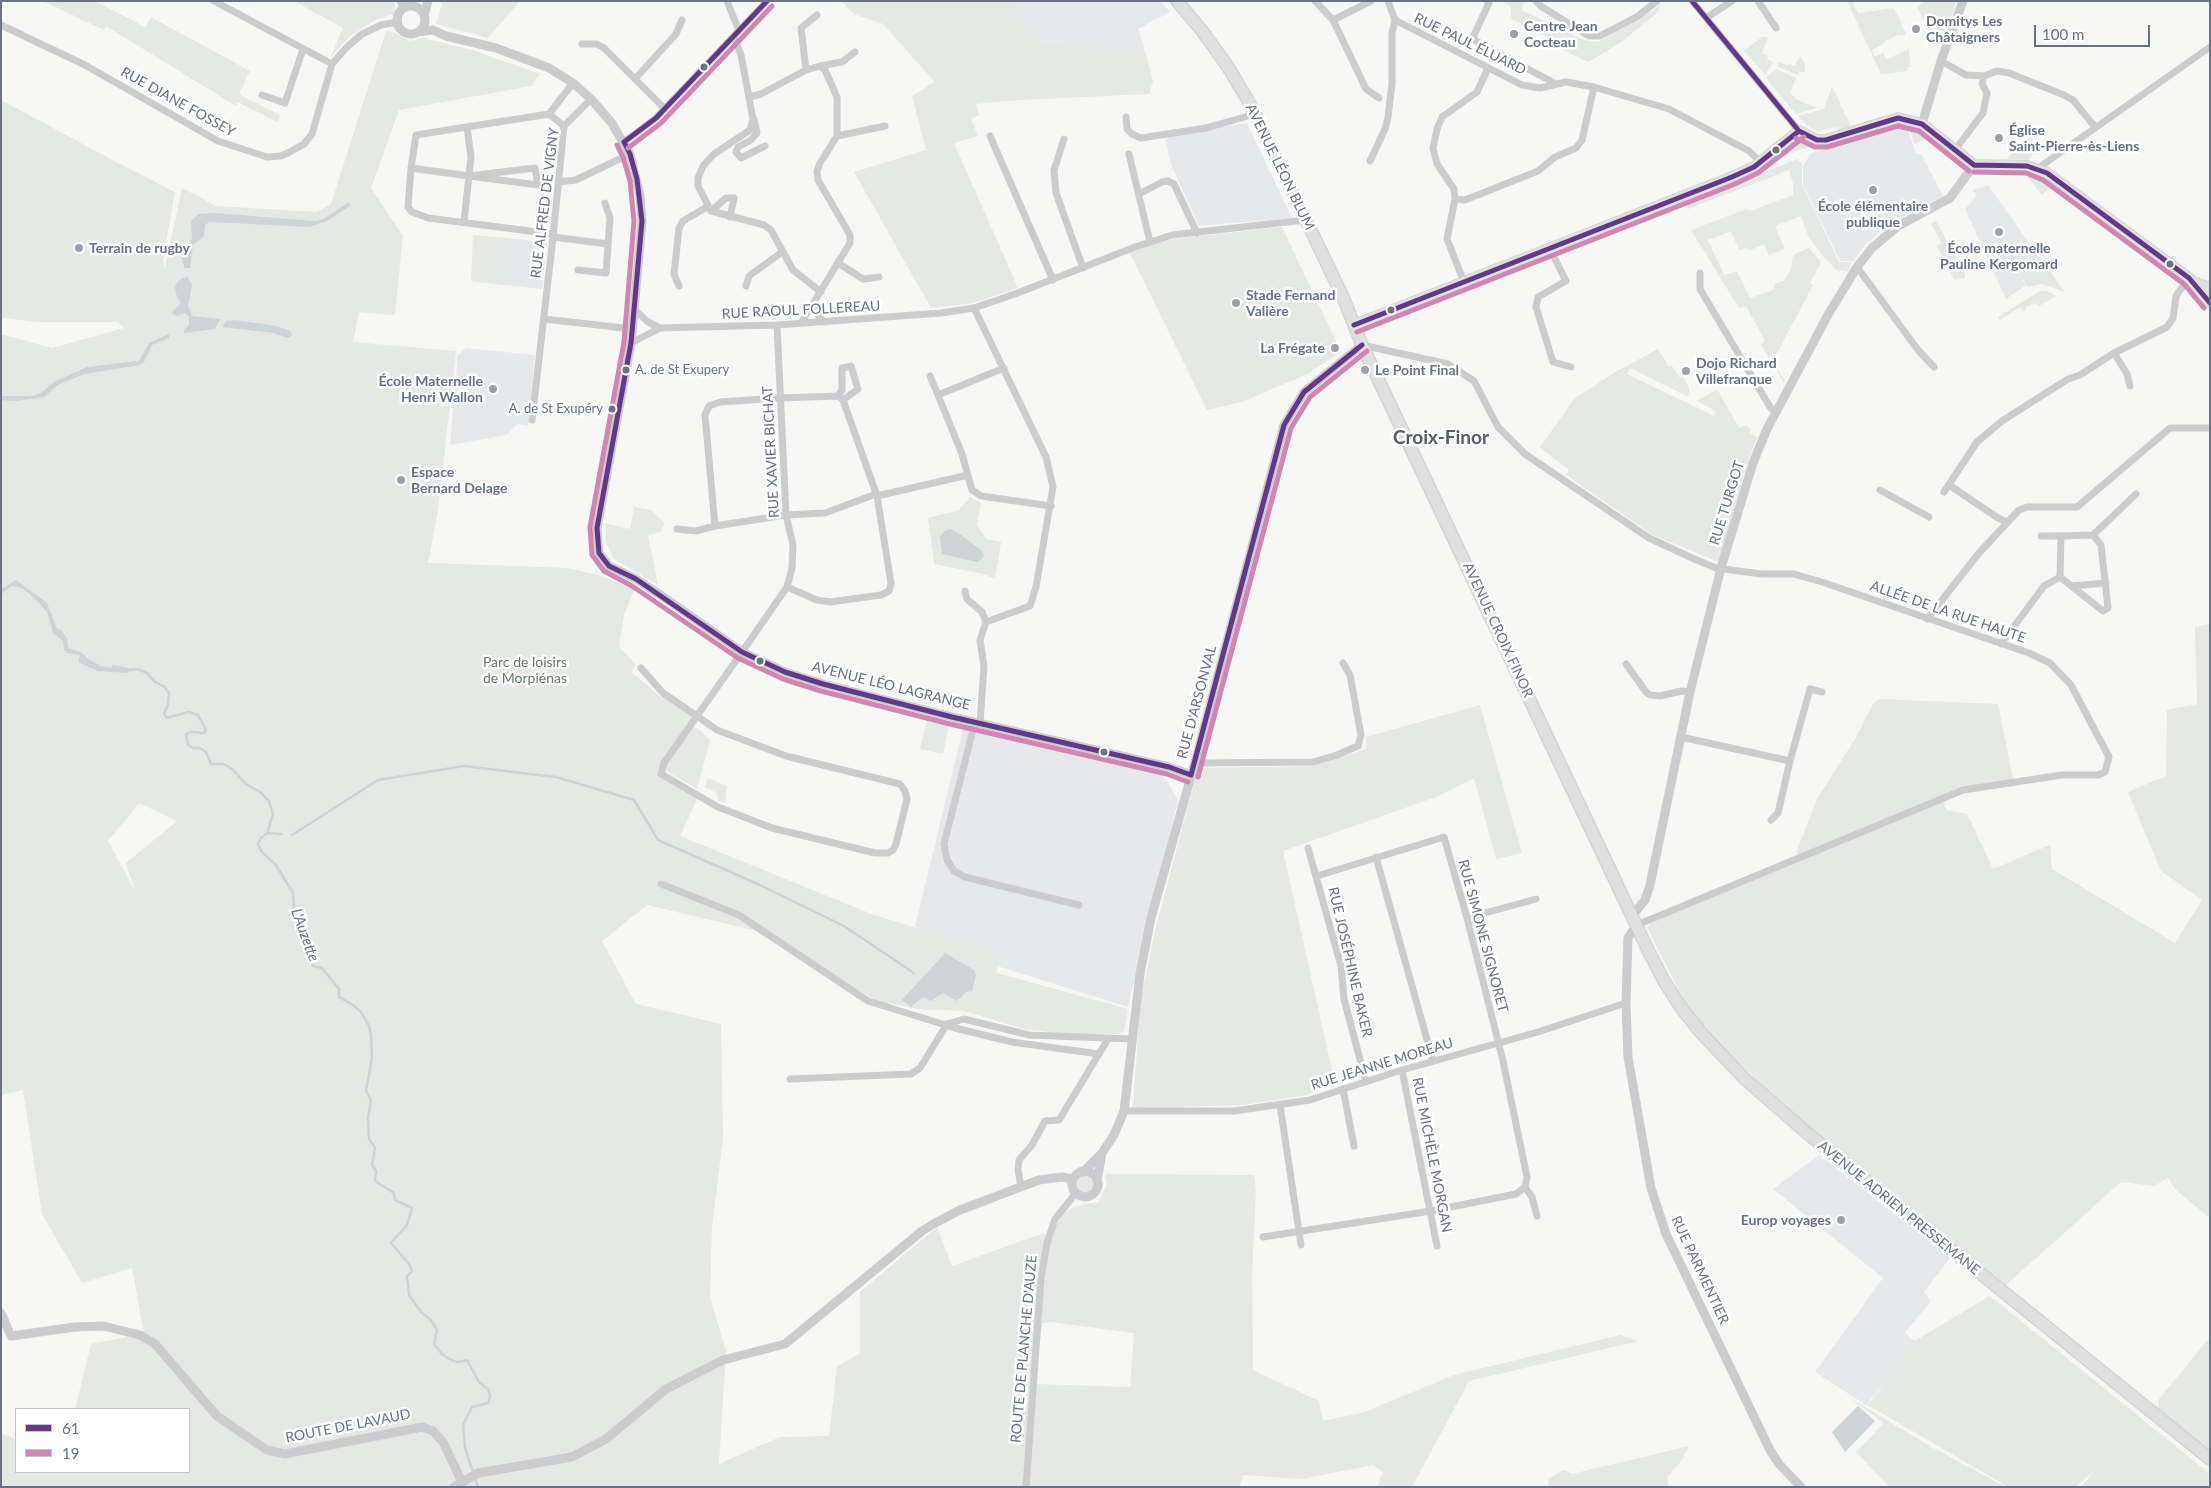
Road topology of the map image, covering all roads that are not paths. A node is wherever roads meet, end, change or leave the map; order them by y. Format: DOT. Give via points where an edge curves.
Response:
graph roads {
  1 [pos="214,1"];
  2 [pos="428,1"];
  3 [pos="727,1"];
  4 [pos="767,1"];
  5 [pos="1177,1"];
  6 [pos="1315,1"];
  7 [pos="1371,1"];
  8 [pos="1388,1"];
  9 [pos="1487,1"];
  10 [pos="1536,1"];
  11 [pos="1657,1"];
  12 [pos="1692,1"];
  13 [pos="1732,1"];
  14 [pos="1758,1"];
  15 [pos="1963,1"];
  16 [pos="409,4"];
  17 [pos="817,15"];
  18 [pos="424,17"];
  19 [pos="1706,18"];
  20 [pos="682,20"];
  21 [pos="1333,20"];
  22 [pos="1395,20"];
  23 [pos="398,22"];
  24 [pos="1,25"];
  25 [pos="1776,28"];
  26 [pos="433,30"];
  27 [pos="418,32"];
  28 [pos="736,34"];
  29 [pos="582,44"];
  30 [pos="2210,47"];
  31 [pos="303,49"];
  32 [pos="855,52"];
  33 [pos="1941,61"];
  34 [pos="332,64"];
  35 [pos="820,66"];
  36 [pos="1488,68"];
  37 [pos="806,70"];
  38 [pos="1984,76"];
  39 [pos="635,79"];
  40 [pos="573,83"];
  41 [pos="1556,84"];
  42 [pos="1594,87"];
  43 [pos="262,95"];
  44 [pos="750,96"];
  45 [pos="1379,98"];
  46 [pos="591,99"];
  47 [pos="665,109"];
  48 [pos="549,114"];
  49 [pos="1255,114"];
  50 [pos="1126,117"];
  51 [pos="754,119"];
  52 [pos="1922,124"];
  53 [pos="564,126"];
  54 [pos="885,126"];
  55 [pos="467,127"];
  56 [pos="2095,127"];
  57 [pos="1800,131"];
  58 [pos="837,136"];
  59 [pos="990,136"];
  60 [pos="1064,139"];
  61 [pos="624,142"];
  62 [pos="765,146"];
  63 [pos="1954,151"];
  64 [pos="630,154"];
  65 [pos="1129,154"];
  66 [pos="1370,162"];
  67 [pos="1761,162"];
  68 [pos="1974,165"];
  69 [pos="411,168"];
  70 [pos="2037,169"];
  71 [pos="469,176"];
  72 [pos="558,182"];
  73 [pos="1139,194"];
  74 [pos="1455,199"];
  75 [pos="605,203"];
  76 [pos="709,209"];
  77 [pos="730,217"];
  78 [pos="1305,220"];
  79 [pos="464,222"];
  80 [pos="1197,233"];
  81 [pos="553,236"];
  82 [pos="1150,242"];
  83 [pos="608,244"];
  84 [pos="1549,247"];
  85 [pos="782,252"];
  86 [pos="838,263"];
  87 [pos="1857,267"];
  88 [pos="1083,268"];
  89 [pos="578,270"];
  90 [pos="1700,273"];
  91 [pos="879,277"];
  92 [pos="1053,280"];
  93 [pos="2192,280"];
  94 [pos="1464,282"];
  95 [pos="679,286"];
  96 [pos="746,286"];
  97 [pos="2210,288"];
  98 [pos="821,292"];
  99 [pos="814,302"];
  100 [pos="2210,302"];
  101 [pos="974,308"];
  102 [pos="635,310"];
  103 [pos="544,319"];
  104 [pos="824,322"];
  105 [pos="801,323"];
  106 [pos="777,325"];
  107 [pos="1354,325"];
  108 [pos="660,328"];
  109 [pos="633,329"];
  110 [pos="631,344"];
  111 [pos="1362,345"];
  112 [pos="2114,354"];
  113 [pos="1571,367"];
  114 [pos="1934,367"];
  115 [pos="1004,368"];
  116 [pos="930,376"];
  117 [pos="2130,386"];
  118 [pos="938,395"];
  119 [pos="780,398"];
  120 [pos="1776,412"];
  121 [pos="532,420"];
  122 [pos="2171,422"];
  123 [pos="2210,423"];
  124 [pos="2210,428"];
  125 [pos="968,475"];
  126 [pos="1948,485"];
  127 [pos="1880,490"];
  128 [pos="1944,492"];
  129 [pos="2136,494"];
  130 [pos="877,495"];
  131 [pos="1051,506"];
  132 [pos="786,515"];
  133 [pos="1929,517"];
  134 [pos="2007,522"];
  135 [pos="715,526"];
  136 [pos="677,529"];
  137 [pos="2093,535"];
  138 [pos="2041,536"];
  139 [pos="2061,536"];
  140 [pos="1721,568"];
  141 [pos="2060,577"];
  142 [pos="2106,583"];
  143 [pos="2072,586"];
  144 [pos="787,587"];
  145 [pos="966,591"];
  146 [pos="1927,619"];
  147 [pos="986,622"];
  148 [pos="2001,644"];
  149 [pos="742,652"];
  150 [pos="1343,663"];
  151 [pos="1626,664"];
  152 [pos="642,668"];
  153 [pos="1690,692"];
  154 [pos="1822,692"];
  155 [pos="697,716"];
  156 [pos="977,722"];
  157 [pos="1681,738"];
  158 [pos="1790,761"];
  159 [pos="1195,762"];
  160 [pos="1191,775"];
  161 [pos="1771,820"];
  162 [pos="1308,848"];
  163 [pos="1376,857"];
  164 [pos="1317,876"];
  165 [pos="661,884"];
  166 [pos="1536,899"];
  167 [pos="1078,905"];
  168 [pos="1467,918"];
  169 [pos="1636,923"];
  170 [pos="1626,1003"];
  171 [pos="947,1024"];
  172 [pos="1108,1039"];
  173 [pos="1133,1039"];
  174 [pos="1498,1042"];
  175 [pos="1099,1054"];
  176 [pos="1433,1061"];
  177 [pos="1402,1070"];
  178 [pos="790,1079"];
  179 [pos="1366,1082"];
  180 [pos="1343,1090"];
  181 [pos="1280,1105"];
  182 [pos="1124,1111"];
  183 [pos="1354,1146"];
  184 [pos="1102,1153"];
  185 [pos="1082,1172"];
  186 [pos="1073,1179"];
  187 [pos="1097,1180"];
  188 [pos="1021,1186"];
  189 [pos="1525,1187"];
  190 [pos="1076,1193"];
  191 [pos="1431,1211"];
  192 [pos="1537,1216"];
  193 [pos="1298,1231"];
  194 [pos="1263,1237"];
  195 [pos="1301,1245"];
  196 [pos="1438,1246"];
  197 [pos="1,1313"];
  198 [pos="2210,1459"];
  199 [pos="461,1482"];
  200 [pos="1026,1487"];
  201 [pos="1801,1487"];
  1 -- 31 [label="street"];
  2 -- 18 [label="street"];
  3 -- 28 [label="street"];
  4 -- 28 [label="street"];
  5 -- 49 [label="main road, AVENUE LÉON BLUM" via="1228,67"];
  6 -- 21 [label="street"];
  7 -- 21 [label="street"];
  8 -- 22 [label="street, RUE PAUL ÉLUARD"];
  9 -- 41 [label="street" via="1473,37 1476,41"];
  10 -- 11 [label="street" via="1589,36 1600,36 1638,16"];
  12 -- 19 [label="street"];
  13 -- 19 [label="street"];
  14 -- 25 [label="street"];
  15 -- 33 [label="street"];
  16 -- 18 [label="street" via="420,9"];
  16 -- 23 [label="street" via="398,16"];
  17 -- 37 [label="street" via="801,28"];
  18 -- 26 [label="street"];
  18 -- 27 [label="street"];
  19 -- 57 [label="street"];
  20 -- 39 [label="street" via="676,34"];
  21 -- 45 [label="street" via="1366,89"];
  22 -- 36 [label="street, RUE PAUL ÉLUARD"];
  22 -- 66 [label="street" via="1388,117"];
  23 -- 27 [label="street" via="404,31"];
  23 -- 34 [label="street, RUE DIANE FOSSEY" via="381,25 362,34"];
  24 -- 34 [label="street, RUE DIANE FOSSEY" via="85,65 218,141 267,157 290,152 304,144 312,134"];
  26 -- 27 [label="street"];
  26 -- 40 [label="street" via="523,57"];
  28 -- 44 [label="street"];
  28 -- 47 [label="street"];
  29 -- 39 [label="street" via="597,44"];
  30 -- 56 [label="street"];
  31 -- 34 [label="street"];
  31 -- 43 [label="street" via="286,103"];
  32 -- 35 [label="street" via="842,62"];
  33 -- 38 [label="street" via="1966,74"];
  33 -- 52 [label="street"];
  35 -- 37 [label="street"];
  35 -- 58 [label="street" via="837,96"];
  36 -- 41 [label="street, RUE PAUL ÉLUARD" via="1522,85 1540,88"];
  36 -- 74 [label="street" via="1477,92 1442,117 1437,129 1433,148 1436,164 1454,189"];
  37 -- 44 [label="street" via="761,94"];
  38 -- 56 [label="street" via="1997,71 2009,73 2064,95 2074,100"];
  38 -- 63 [label="street" via="1982,84 1987,93 1983,113"];
  39 -- 47 [label="street"];
  40 -- 46 [label="street"];
  40 -- 48 [label="street"];
  41 -- 42 [label="street, RUE PAUL ÉLUARD" via="1566,82"];
  42 -- 67 [label="street, RUE PAUL ÉLUARD" via="1669,109 1748,151"];
  42 -- 74 [label="street" via="1582,140 1576,148 1555,157 1538,171 1464,200"];
  44 -- 51 [label="street"];
  46 -- 53 [label="street, RUE ALFRED DE VIGNY"];
  46 -- 61 [label="street"];
  47 -- 61 [label="street"];
  48 -- 53 [label="street"];
  48 -- 55 [label="street"];
  49 -- 50 [label="street" via="1206,128 1141,138 1127,129"];
  49 -- 78 [label="main road, AVENUE LÉON BLUM"];
  51 -- 62 [label="street" via="756,133 736,152 741,158"];
  51 -- 76 [label="street" via="750,130 714,154 703,166 698,186"];
  52 -- 57 [label="main road" via="1898,118 1826,140 1817,140"];
  52 -- 63 [label="main road"];
  53 -- 72 [label="street, RUE ALFRED DE VIGNY"];
  54 -- 58 [label="street"];
  55 -- 69 [label="street" via="416,135"];
  55 -- 71 [label="street" via="471,157"];
  56 -- 70 [label="street"];
  57 -- 67 [label="main road"];
  58 -- 86 [label="street" via="820,163 818,180 850,235 850,243"];
  59 -- 92 [label="street"];
  60 -- 88 [label="street" via="1054,170 1056,193"];
  61 -- 64 [label="street"];
  63 -- 68 [label="main road"];
  64 -- 72 [label="street" via="576,180"];
  64 -- 102 [label="street" via="642,221"];
  65 -- 73 [label="street"];
  67 -- 84 [label="main road" via="1726,179"];
  68 -- 70 [label="main road"];
  68 -- 87 [label="street, RUE TURGOT" via="1950,198 1898,226 1872,248"];
  69 -- 71 [label="street"];
  69 -- 79 [label="street" via="408,207 412,212 428,218"];
  70 -- 93 [label="main road"];
  71 -- 71 [label="street" via="528,184 538,185 535,168"];
  71 -- 79 [label="street"];
  72 -- 81 [label="street, RUE ALFRED DE VIGNY"];
  73 -- 80 [label="street" via="1162,182 1174,184"];
  73 -- 82 [label="street"];
  74 -- 94 [label="street" via="1447,238"];
  75 -- 83 [label="street" via="610,218"];
  76 -- 77 [label="street"];
  76 -- 77 [label="street" via="726,198 734,198"];
  76 -- 95 [label="street" via="683,222 679,228 674,274"];
  77 -- 85 [label="street" via="764,225"];
  78 -- 80 [label="street, RUE RAOUL FOLLEREAU"];
  78 -- 107 [label="main road, AVENUE LÉON BLUM"];
  79 -- 81 [label="street"];
  80 -- 82 [label="street, RUE RAOUL FOLLEREAU" via="1172,235"];
  81 -- 83 [label="street"];
  81 -- 103 [label="street, RUE ALFRED DE VIGNY"];
  82 -- 88 [label="street, RUE RAOUL FOLLEREAU"];
  83 -- 89 [label="street" via="606,273"];
  84 -- 94 [label="main road"];
  84 -- 113 [label="street" via="1566,281 1538,297 1536,307 1553,362"];
  85 -- 96 [label="street" via="749,276"];
  85 -- 98 [label="street" via="793,270"];
  86 -- 91 [label="street" via="863,279"];
  86 -- 98 [label="street"];
  87 -- 114 [label="street"];
  87 -- 120 [label="street, RUE TURGOT"];
  88 -- 92 [label="street, RUE RAOUL FOLLEREAU"];
  90 -- 120 [label="street" via="1700,289"];
  92 -- 101 [label="street, RUE RAOUL FOLLEREAU"];
  93 -- 97 [label="main road"];
  93 -- 100 [label="main road"];
  93 -- 112 [label="street" via="2176,296 2173,318 2167,326"];
  94 -- 107 [label="main road"];
  98 -- 99 [label="street"];
  99 -- 104 [label="street" via="815,312"];
  99 -- 105 [label="street"];
  101 -- 104 [label="street, RUE RAOUL FOLLEREAU"];
  101 -- 115 [label="street"];
  102 -- 108 [label="street"];
  102 -- 109 [label="street"];
  103 -- 109 [label="street"];
  103 -- 121 [label="street, RUE ALFRED DE VIGNY"];
  104 -- 105 [label="street, RUE RAOUL FOLLEREAU"];
  105 -- 106 [label="street, RUE RAOUL FOLLEREAU"];
  106 -- 108 [label="street, RUE RAOUL FOLLEREAU"];
  106 -- 119 [label="street, RUE XAVIER BICHAT"];
  107 -- 111 [label="main road, AVENUE LÉON BLUM"];
  108 -- 110 [label="street"];
  109 -- 110 [label="street"];
  110 -- 149 [label="street, AVENUE LÉO LAGRANGE" via="597,528 599,553 609,566 636,579"];
  111 -- 140 [label="street, ALLÉE DE LA RUE HAUTE" via="1448,364 1474,381 1498,427 1525,454 1649,538"];
  111 -- 159 [label="street, RUE D'ARSONVAL" via="1304,392 1284,425"];
  111 -- 169 [label="main road, AVENUE CROIX FINOR"];
  112 -- 117 [label="street" via="2127,374"];
  112 -- 126 [label="street" via="2002,421 1977,442"];
  115 -- 118 [label="street"];
  115 -- 131 [label="street" via="1046,457 1053,486"];
  116 -- 118 [label="street"];
  118 -- 125 [label="street"];
  119 -- 130 [label="street" via="841,398"];
  119 -- 132 [label="street, RUE XAVIER BICHAT"];
  119 -- 135 [label="street" via="720,402 710,406 705,415"];
  120 -- 140 [label="street, RUE TURGOT" via="1753,463"];
  122 -- 123 [label="street"];
  124 -- 134 [label="street" via="2177,426 2163,432 2077,508 2027,507"];
  125 -- 130 [label="street"];
  125 -- 131 [label="street" via="972,490 981,496"];
  126 -- 128 [label="street"];
  126 -- 134 [label="street"];
  127 -- 133 [label="street"];
  129 -- 137 [label="street"];
  130 -- 132 [label="street" via="825,513"];
  130 -- 144 [label="street" via="889,591 830,602"];
  131 -- 147 [label="street" via="1030,606"];
  132 -- 135 [label="street"];
  132 -- 144 [label="street, RUE XAVIER BICHAT" via="793,545"];
  134 -- 146 [label="street"];
  135 -- 136 [label="street" via="696,532"];
  137 -- 139 [label="street"];
  137 -- 142 [label="street" via="2101,545"];
  138 -- 139 [label="street"];
  139 -- 141 [label="street"];
  140 -- 146 [label="street, ALLÉE DE LA RUE HAUTE" via="1761,574 1794,574"];
  140 -- 153 [label="street, RUE TURGOT"];
  141 -- 143 [label="street"];
  141 -- 148 [label="street" via="2044,586"];
  142 -- 143 [label="street"];
  142 -- 143 [label="street" via="2108,608 2104,611"];
  144 -- 149 [label="street, RUE XAVIER BICHAT"];
  145 -- 147 [label="street" via="968,599 982,612"];
  146 -- 148 [label="street, ALLÉE DE LA RUE HAUTE"];
  147 -- 156 [label="street" via="980,640 984,666"];
  148 -- 169 [label="street, ALLÉE DE LA RUE HAUTE" via="2043,660 2071,685 2103,744 2108,757 2105,772 1963,790"];
  149 -- 155 [label="street, RUE XAVIER BICHAT"];
  149 -- 156 [label="street, AVENUE LÉO LAGRANGE" via="785,672 822,684"];
  150 -- 159 [label="street" via="1350,675 1361,735 1358,746 1313,762"];
  151 -- 153 [label="street" via="1650,695"];
  152 -- 155 [label="street" via="662,693"];
  153 -- 157 [label="street, RUE TURGOT"];
  154 -- 158 [label="street" via="1810,689"];
  155 -- 155 [label="street, RUE XAVIER BICHAT" via="717,730 756,746 900,784 907,799 893,850 875,853 772,828 718,807 661,774 664,763"];
  156 -- 160 [label="street, AVENUE LÉO LAGRANGE"];
  156 -- 167 [label="street" via="944,844 947,860 954,871 965,877"];
  157 -- 158 [label="street"];
  157 -- 169 [label="street, RUE TURGOT" via="1650,884"];
  158 -- 161 [label="street" via="1778,813"];
  159 -- 160 [label="street, RUE D'ARSONVAL"];
  160 -- 173 [label="street, RUE D'ARSONVAL" via="1151,918 1140,974"];
  162 -- 164 [label="street, RUE JOSÉPHINE BAKER"];
  163 -- 164 [label="street"];
  163 -- 168 [label="street, RUE SIMONE SIGNORET" via="1444,837"];
  163 -- 176 [label="street"];
  164 -- 179 [label="street, RUE JOSÉPHINE BAKER" via="1341,966 1344,999"];
  165 -- 171 [label="street" via="738,915 868,1001"];
  166 -- 168 [label="street"];
  168 -- 174 [label="street, RUE SIMONE SIGNORET"];
  169 -- 170 [label="street, RUE PARMENTIER" via="1628,938"];
  169 -- 198 [label="main road, AVENUE ADRIEN PRESSEMANE" via="1664,981 1682,1009 1702,1035 1745,1079 1807,1133"];
  170 -- 174 [label="street, RUE JEANNE MOREAU"];
  170 -- 201 [label="street, RUE PARMENTIER" via="1630,1079 1651,1188 1666,1234 1770,1450"];
  171 -- 172 [label="street" via="964,1019 1029,1035"];
  171 -- 175 [label="street" via="1021,1044"];
  171 -- 178 [label="street" via="920,1068 911,1074"];
  172 -- 173 [label="street"];
  172 -- 175 [label="street"];
  173 -- 182 [label="street, RUE D'ARSONVAL"];
  174 -- 176 [label="street, RUE JEANNE MOREAU"];
  174 -- 189 [label="street, RUE SIMONE SIGNORET" via="1527,1177"];
  175 -- 188 [label="street" via="1059,1120 1045,1121 1019,1160"];
  176 -- 177 [label="street, RUE JEANNE MOREAU"];
  177 -- 179 [label="street, RUE JEANNE MOREAU"];
  177 -- 191 [label="street, RUE MICHÈLE MORGAN"];
  179 -- 180 [label="street, RUE JEANNE MOREAU"];
  180 -- 181 [label="street, RUE JEANNE MOREAU"];
  180 -- 183 [label="street"];
  181 -- 182 [label="street, RUE JEANNE MOREAU" via="1234,1111"];
  181 -- 193 [label="street"];
  182 -- 184 [label="street, RUE D'ARSONVAL"];
  184 -- 185 [label="street, RUE D'ARSONVAL"];
  184 -- 187 [label="street, RUE D'ARSONVAL"];
  185 -- 186 [label="street"];
  185 -- 187 [label="street" via="1093,1174"];
  186 -- 188 [label="street" via="1054,1177"];
  186 -- 190 [label="street"];
  187 -- 190 [label="street" via="1097,1188 1090,1196 1082,1197"];
  188 -- 199 [label="street" via="935,1223 785,1344 723,1360 666,1389 606,1439 572,1457 478,1473"];
  189 -- 191 [label="street" via="1516,1194"];
  189 -- 192 [label="street" via="1532,1197"];
  190 -- 200 [label="street, ROUTE DE PLANCHE D'AUZE" via="1055,1218 1047,1243 1040,1288"];
  191 -- 193 [label="street"];
  191 -- 196 [label="street, RUE MICHÈLE MORGAN"];
  193 -- 194 [label="street"];
  193 -- 195 [label="street"];
  197 -- 199 [label="street, ROUTE DE LAVAUD" via="11,1336 104,1326 140,1336 155,1344 218,1416 267,1450 285,1454 422,1427 432,1431 443,1442"];
}
